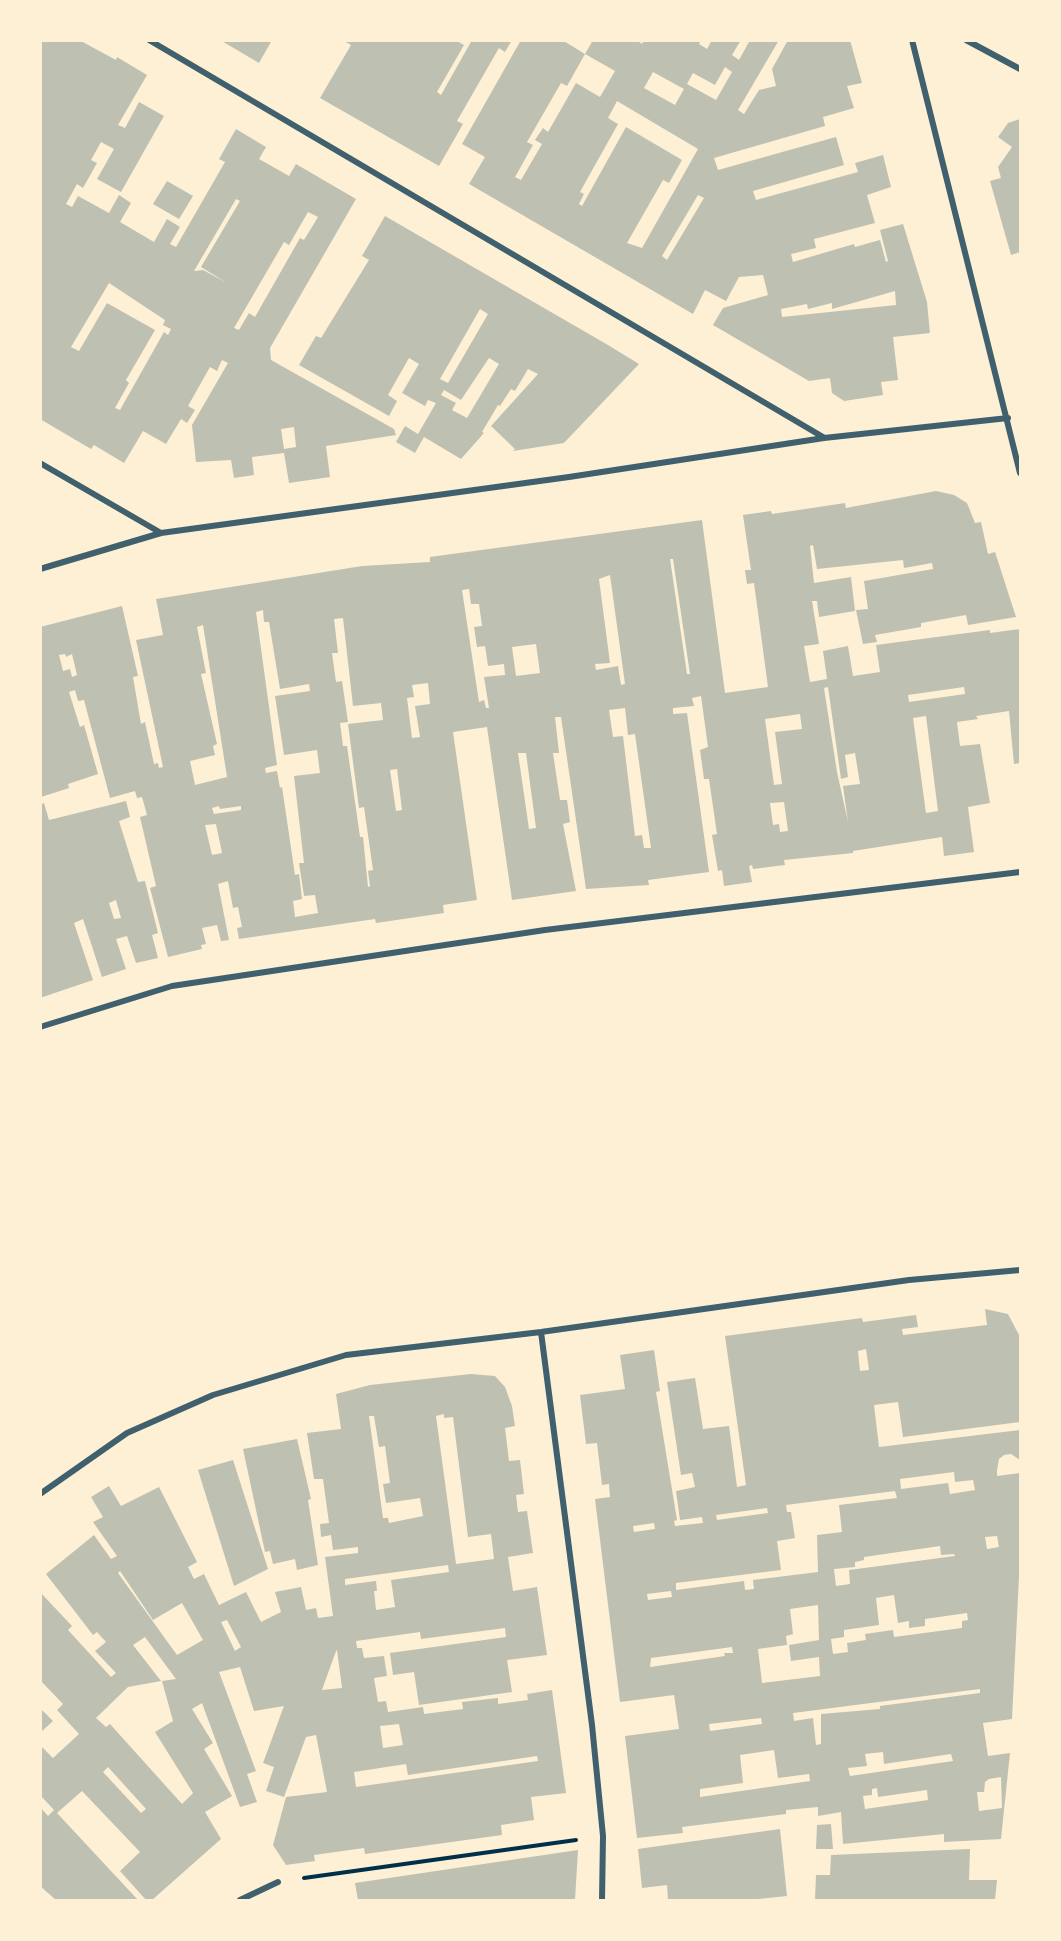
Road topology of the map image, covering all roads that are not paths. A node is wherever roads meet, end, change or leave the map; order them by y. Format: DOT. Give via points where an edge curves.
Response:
graph roads {
  1 [pos="149,40"];
  2 [pos="912,40"];
  3 [pos="966,40"];
  4 [pos="1020,69"];
  5 [pos="1008,418"];
  6 [pos="824,438"];
  7 [pos="40,463"];
  8 [pos="1020,472"];
  9 [pos="161,533"];
  10 [pos="40,569"];
  11 [pos="1020,872"];
  12 [pos="40,1027"];
  13 [pos="1020,1270"];
  14 [pos="541,1332"];
  15 [pos="40,1494"];
  16 [pos="278,1882"];
  17 [pos="240,1900"];
  18 [pos="602,1900"];
  1 -- 6 [label="street"];
  2 -- 5 [label="street"];
  3 -- 4 [label="street"];
  5 -- 6 [label="street"];
  5 -- 8 [label="street"];
  6 -- 9 [label="street"];
  7 -- 9 [label="street"];
  9 -- 10 [label="street"];
  11 -- 12 [label="street" via="545,930 172,986"];
  13 -- 14 [label="street" via="909,1280"];
  14 -- 15 [label="street" via="346,1355 213,1395 126,1433"];
  14 -- 18 [label="street" via="589,1702 603,1836"];
  16 -- 17 [label="street"];
}
